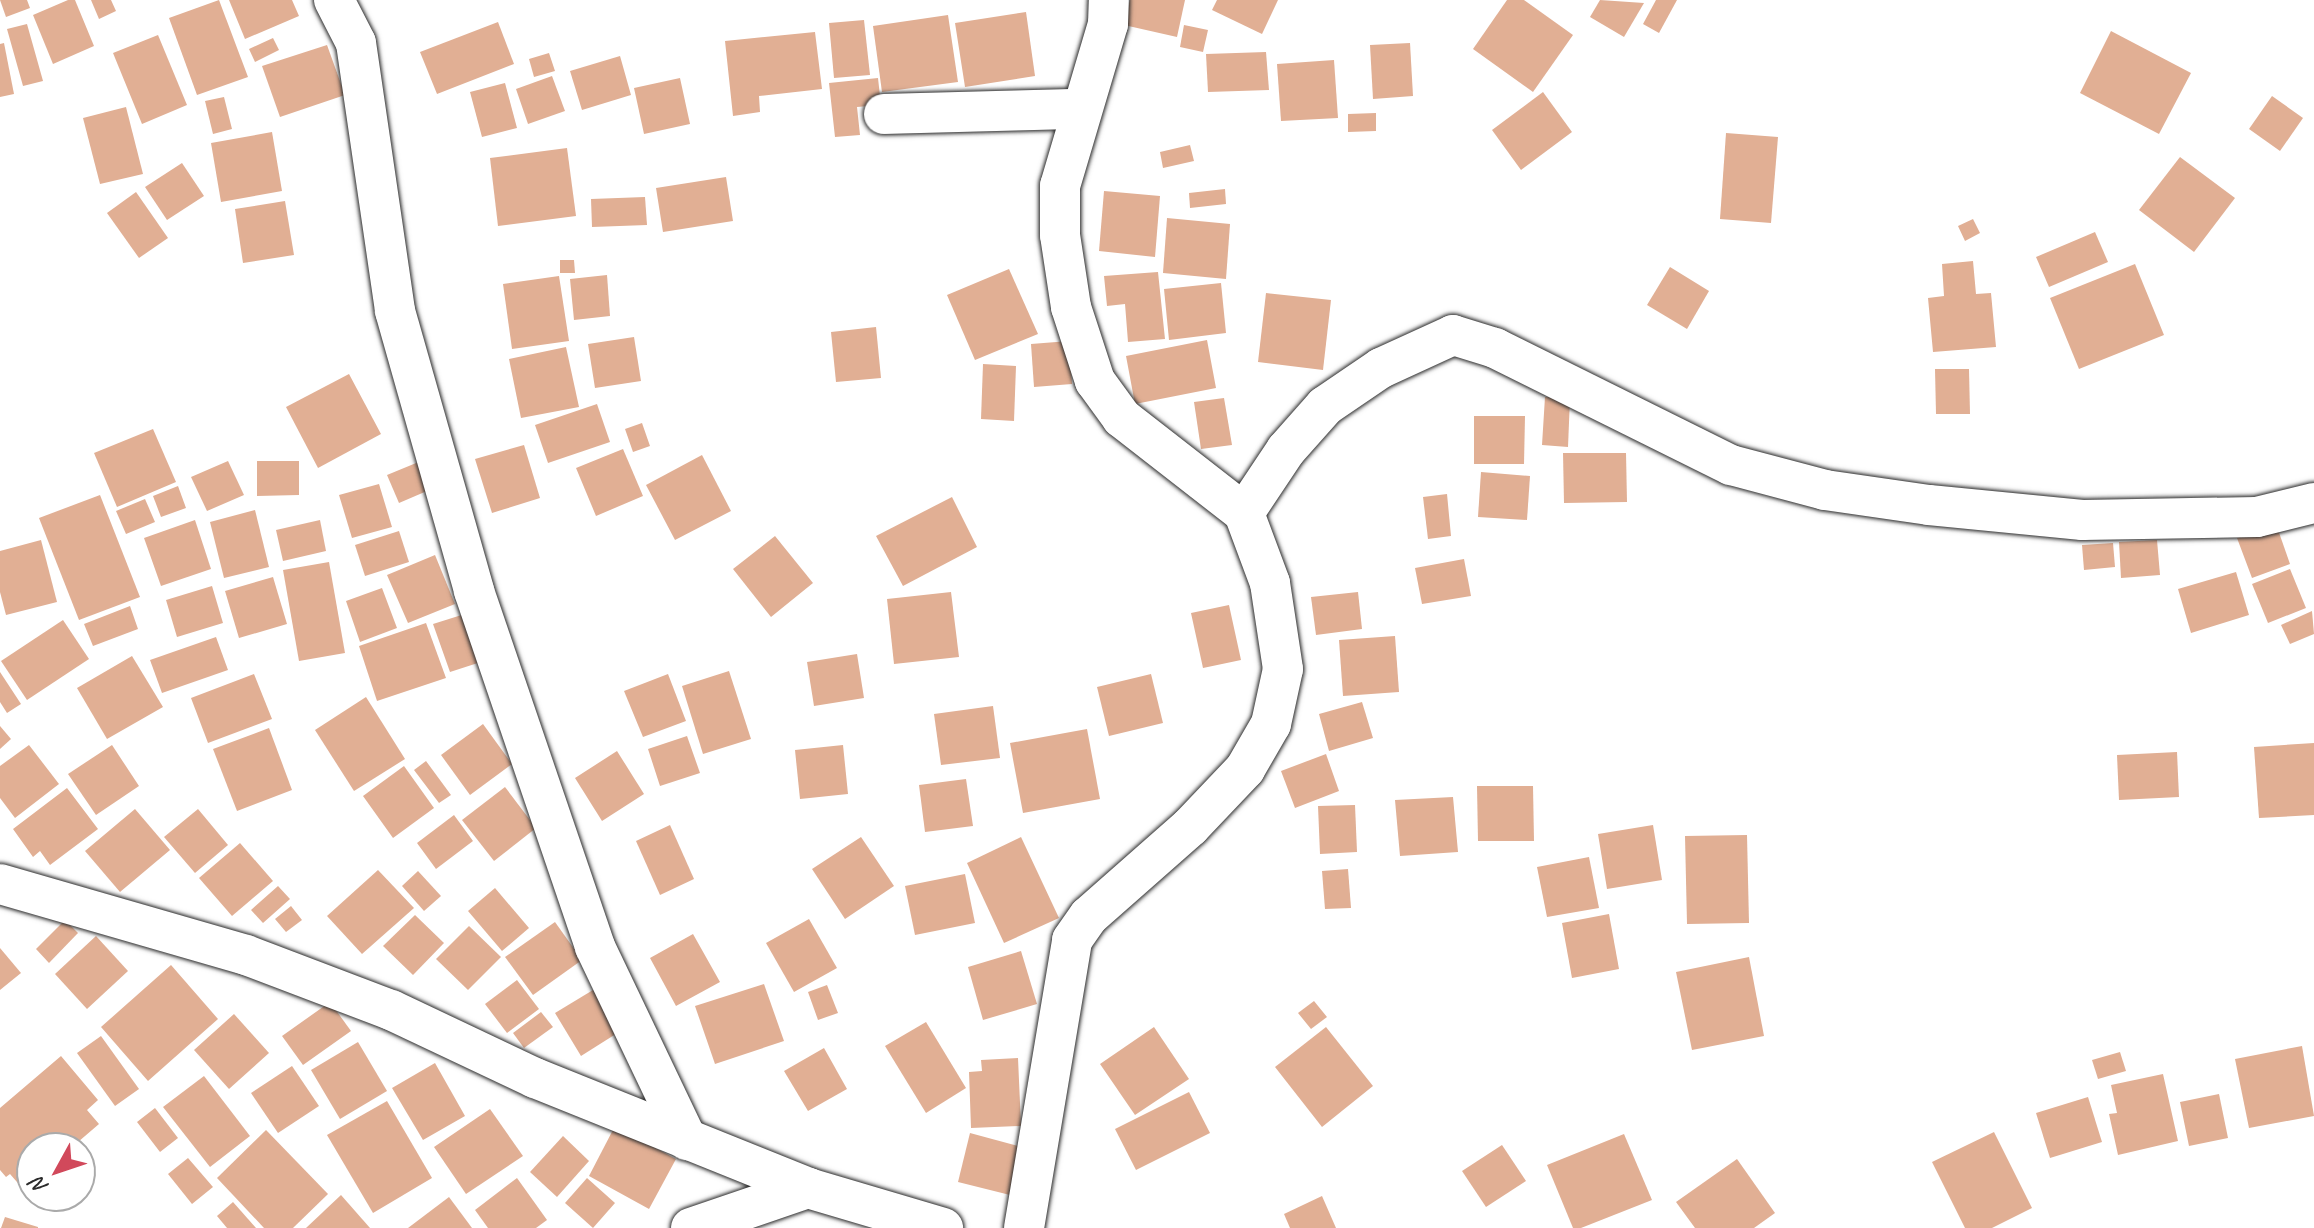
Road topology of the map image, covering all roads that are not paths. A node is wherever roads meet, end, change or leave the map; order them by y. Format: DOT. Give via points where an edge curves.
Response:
graph roads {
  1 [pos="334,0"];
  2 [pos="1109,0"];
  3 [pos="1080,109"];
  4 [pos="884,114"];
  5 [pos="2314,503"];
  6 [pos="1244,513"];
  7 [pos="0,884"];
  8 [pos="687,1140"];
  9 [pos="808,1188"];
  10 [pos="873,1217"];
  11 [pos="691,1228"];
  12 [pos="943,1228"];
  13 [pos="1024,1228"];
  1 -- 8 [label="street" via="356,43 395,311 474,591 595,947"];
  2 -- 3 [label="street" via="1108,24"];
  3 -- 4 [label="street"];
  3 -- 6 [label="street" via="1060,186 1060,235 1071,307 1095,381 1122,418"];
  5 -- 6 [label="street" via="2257,517 2082,520 1825,490 1731,465 1495,348 1453,335 1381,368 1325,406 1286,450"];
  6 -- 13 [label="street" via="1270,583 1283,669 1271,724 1245,769 1190,827 1089,916 1072,940"];
  7 -- 8 [label="street" via="246,955 391,1010 535,1078"];
  8 -- 9 [label="street"];
  9 -- 10 [label="street"];
  9 -- 11 [label="street"];
  10 -- 12 [label="street"];
}
